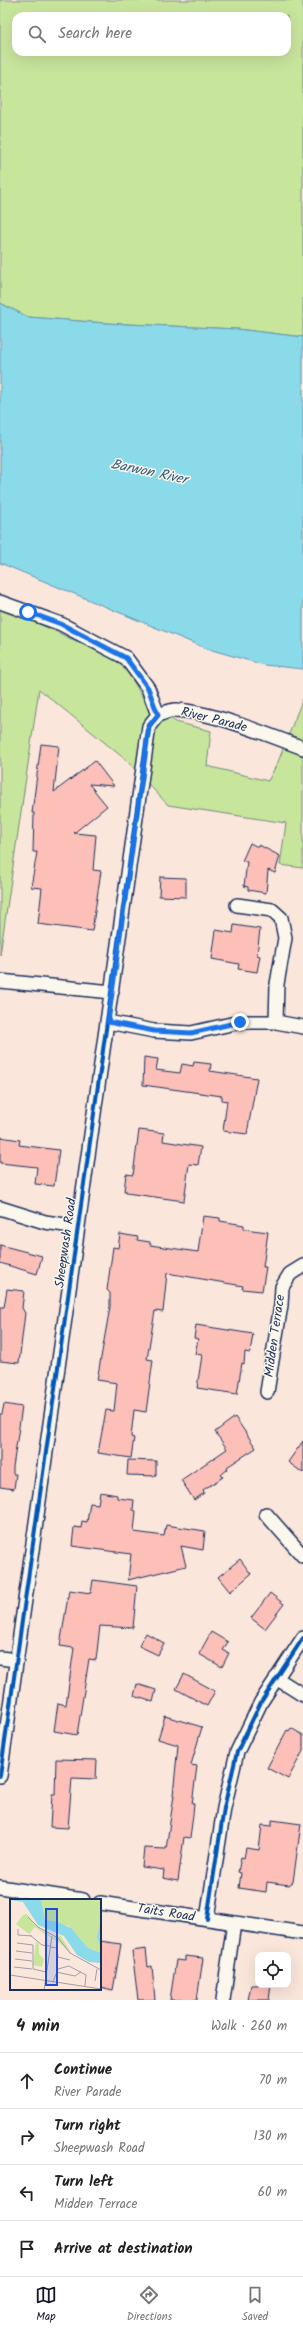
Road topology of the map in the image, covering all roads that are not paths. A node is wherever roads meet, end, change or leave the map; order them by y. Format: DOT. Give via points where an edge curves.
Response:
graph roads {
  1 [pos="0,602"];
  2 [pos="158,715"];
  3 [pos="303,748"];
  4 [pos="237,905"];
  5 [pos="0,980"];
  6 [pos="112,992"];
  7 [pos="108,1022"];
  8 [pos="276,1022"];
  9 [pos="303,1027"];
  10 [pos="0,1208"];
  11 [pos="78,1227"];
  12 [pos="303,1266"];
  13 [pos="267,1392"];
  14 [pos="266,1514"];
  15 [pos="303,1556"];
  16 [pos="303,1638"];
  17 [pos="0,1658"];
  18 [pos="16,1660"];
  19 [pos="276,1678"];
  20 [pos="303,1695"];
  21 [pos="0,1776"];
  22 [pos="0,1887"];
  23 [pos="76,1899"];
  24 [pos="101,1903"];
  25 [pos="207,1919"];
  26 [pos="234,1923"];
  27 [pos="303,1934"];
  28 [pos="223,2000"];
  1 -- 2 [label="street" via="61,624 126,658 148,688"];
  2 -- 3 [label="street, River Parade" via="174,710 200,714 267,734"];
  2 -- 6 [label="street, Sheepwash Road" via="149,726"];
  4 -- 8 [label="street" via="272,910 281,918 285,938 277,984"];
  5 -- 6 [label="street"];
  6 -- 7 [label="street, Sheepwash Road"];
  7 -- 8 [label="street" via="154,1031 191,1033 240,1022"];
  7 -- 11 [label="street, Sheepwash Road"];
  8 -- 9 [label="street"];
  10 -- 11 [label="street" via="45,1222"];
  11 -- 18 [label="street, Sheepwash Road"];
  12 -- 13 [label="street, Midden Terrace" via="290,1274 282,1287"];
  14 -- 15 [label="street"];
  16 -- 19 [label="street"];
  17 -- 18 [label="street"];
  18 -- 21 [label="street, Sheepwash Road"];
  19 -- 20 [label="street"];
  19 -- 25 [label="street" via="261,1702 237,1752 224,1808"];
  22 -- 23 [label="street"];
  24 -- 25 [label="street, Taits Road"];
  25 -- 26 [label="street, Taits Road"];
  26 -- 27 [label="street, Taits Road"];
  26 -- 28 [label="street"];
}
